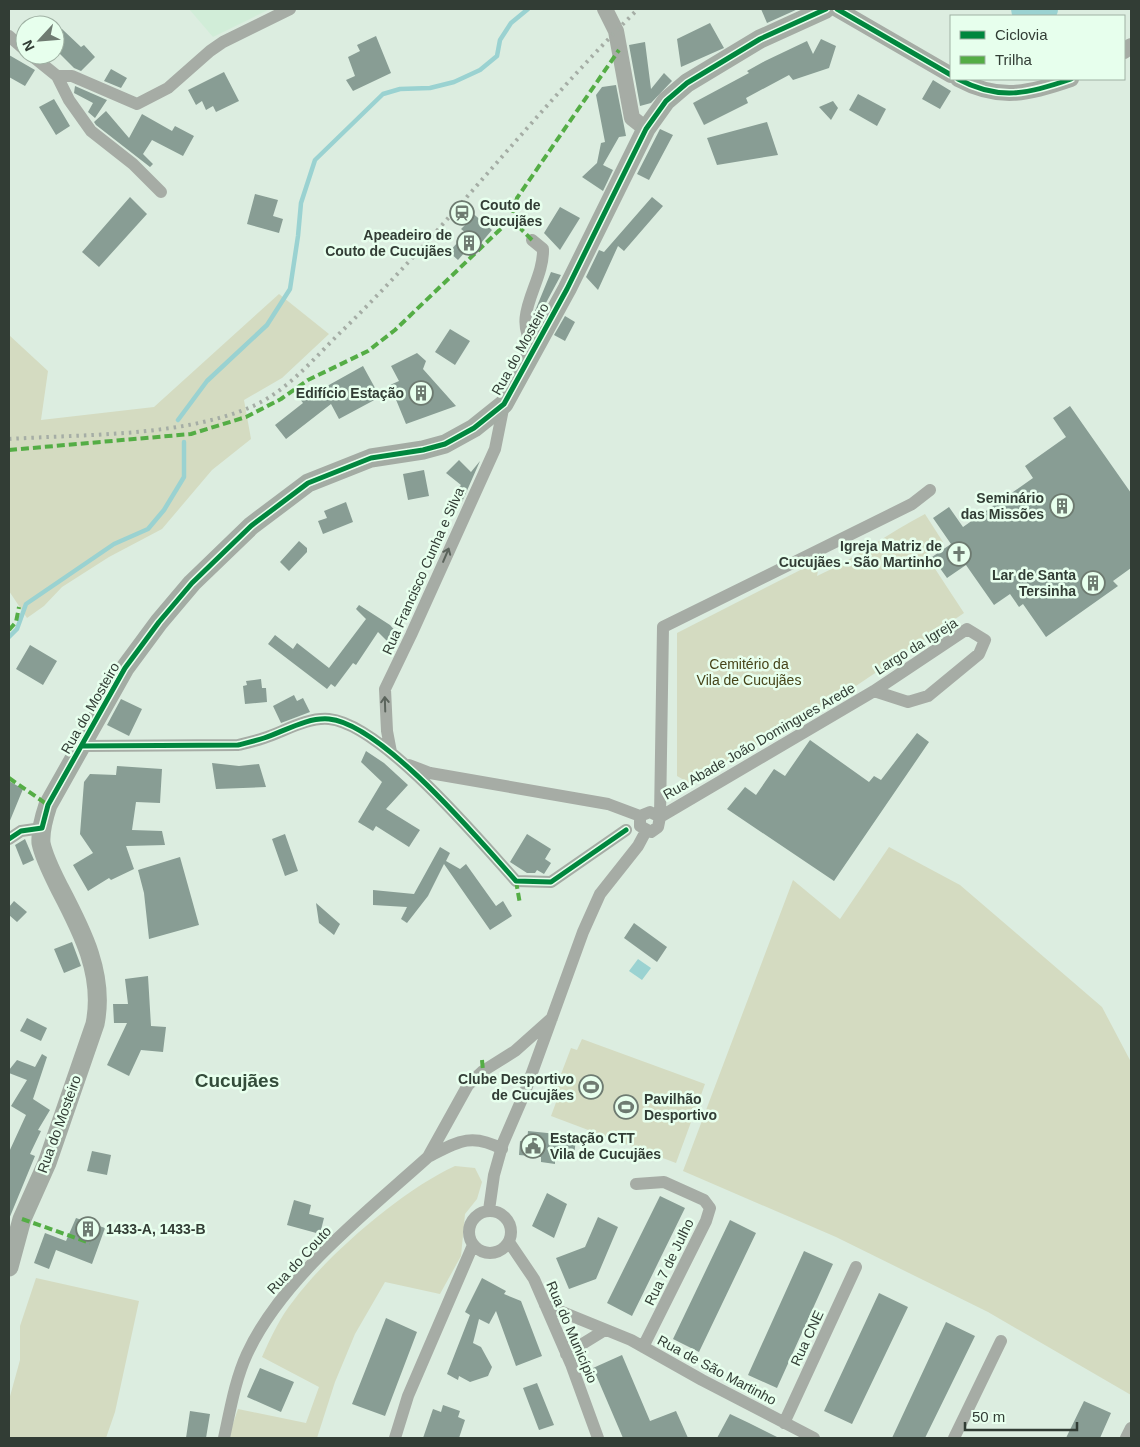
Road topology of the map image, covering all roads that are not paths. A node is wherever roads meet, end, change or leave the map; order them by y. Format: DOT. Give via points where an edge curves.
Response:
graph roads {
  1 [pos="290,9"];
  2 [pos="605,9"];
  3 [pos="826,9"];
  4 [pos="837,9"];
  5 [pos="43,65"];
  6 [pos="950,74"];
  7 [pos="57,76"];
  8 [pos="960,80"];
  9 [pos="1067,80"];
  10 [pos="646,129"];
  11 [pos="161,192"];
  12 [pos="532,240"];
  13 [pos="534,347"];
  14 [pos="504,404"];
  15 [pos="930,490"];
  16 [pos="874,691"];
  17 [pos="82,746"];
  18 [pos="391,752"];
  19 [pos="402,762"];
  20 [pos="640,816"];
  21 [pos="660,817"];
  22 [pos="9,824"];
  23 [pos="42,828"];
  24 [pos="626,830"];
  25 [pos="22,831"];
  26 [pos="646,831"];
  27 [pos="9,839"];
  28 [pos="554,1016"];
  29 [pos="502,1149"];
  30 [pos="428,1157"];
  31 [pos="636,1184"];
  32 [pos="489,1210"];
  33 [pos="509,1242"];
  34 [pos="472,1245"];
  35 [pos="9,1267"];
  36 [pos="856,1267"];
  37 [pos="545,1305"];
  38 [pos="604,1330"];
  39 [pos="1001,1341"];
  40 [pos="643,1347"];
  41 [pos="566,1354"];
  42 [pos="784,1423"];
  43 [pos="1131,1428"];
  44 [pos="224,1438"];
  45 [pos="395,1438"];
  46 [pos="598,1438"];
  47 [pos="814,1438"];
  48 [pos="954,1438"];
  49 [pos="1126,1438"];
  1 -- 7 [label="street" via="223,42 168,88 137,104 72,76"];
  2 -- 10 [label="street" via="616,31 632,118"];
  3 -- 10 [label="main road, Rua do Mosteiro" via="760,39 687,83 666,101"];
  4 -- 6 [label="street"];
  5 -- 7 [label="street"];
  7 -- 11 [label="street" via="91,131 133,164"];
  8 -- 9 [label="street" via="982,90 1014,94"];
  10 -- 13 [label="main road, Rua do Mosteiro" via="567,289"];
  12 -- 13 [label="street" via="543,249 543,263 525,311 526,336"];
  13 -- 14 [label="main road, Rua do Mosteiro"];
  14 -- 17 [label="main road, Rua do Mosteiro" via="474,428 445,444 370,458 337,469 308,482 271,509 198,577 159,622 125,668"];
  18 -- 14 [label="street, Rua Francisco Cunha e Silva, one-way" via="385,689 494,449"];
  15 -- 21 [label="street" via="912,504 663,627"];
  16 -- 16 [label="street, Largo da Igreja" via="908,702 928,696 980,654 985,640 967,629"];
  16 -- 21 [label="street, Rua Abade João Domingues Arede"];
  17 -- 18 [label="street" via="238,745 310,721 328,719 346,723"];
  17 -- 23 [label="main road, Rua do Mosteiro" via="48,805"];
  18 -- 19 [label="street"];
  19 -- 20 [label="street" via="430,773 608,804"];
  19 -- 24 [label="street" via="516,881 551,882"];
  20 -- 21 [label="street" via="650,812"];
  20 -- 26 [label="street" via="640,826"];
  21 -- 26 [label="street" via="658,827 651,832"];
  22 -- 25 [label="street"];
  23 -- 25 [label="street"];
  23 -- 35 [label="main road, Rua do Mosteiro" via="41,843 51,871 82,931 95,969 99,1006 46,1163 22,1219"];
  25 -- 27 [label="street"];
  26 -- 28 [label="street" via="600,894 583,932"];
  28 -- 29 [label="street"];
  28 -- 30 [label="street, Rua do Couto" via="515,1051 482,1071 468,1085"];
  29 -- 30 [label="street, Rua do Couto" via="485,1140 470,1140"];
  29 -- 32 [label="street"];
  30 -- 44 [label="street, Rua do Couto" via="304,1273 277,1304 247,1354"];
  31 -- 40 [label="street, Rua 7 de Julho" via="664,1182 704,1200 710,1208"];
  32 -- 33 [label="street" via="508,1220 512,1234"];
  32 -- 34 [label="street" via="475,1216 470,1223 468,1230"];
  33 -- 34 [label="street" via="492,1254"];
  33 -- 37 [label="street, Rua do Município" via="534,1279"];
  34 -- 45 [label="street" via="408,1396"];
  36 -- 42 [label="street, Rua CNE"];
  37 -- 38 [label="street, Rua de São Martinho"];
  37 -- 41 [label="street, Rua do Município"];
  38 -- 40 [label="street, Rua de São Martinho"];
  38 -- 41 [label="street"];
  39 -- 48 [label="street"];
  40 -- 42 [label="street, Rua de São Martinho"];
  41 -- 46 [label="street, Rua do Município"];
  42 -- 47 [label="street, Rua de São Martinho"];
  43 -- 49 [label="street"];
}
